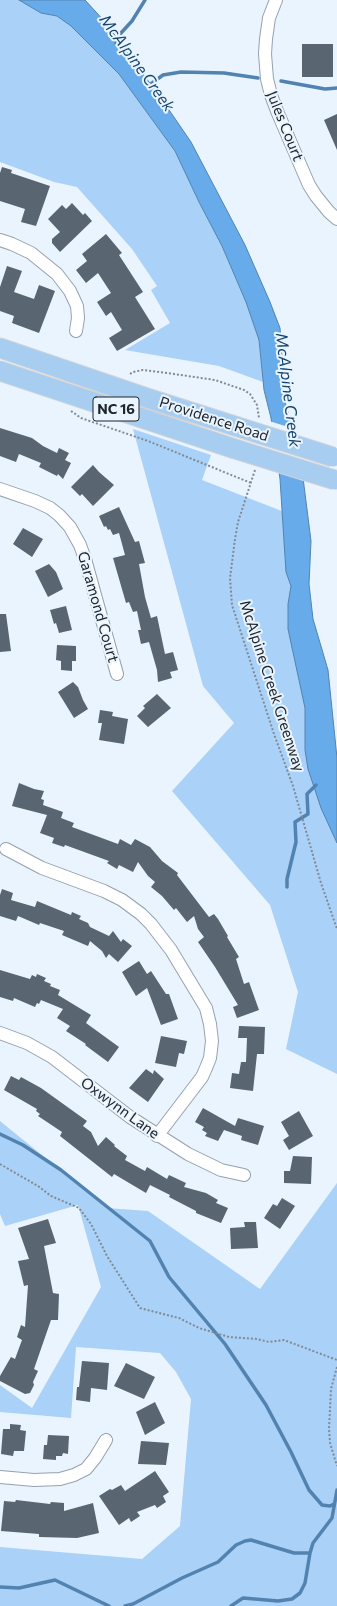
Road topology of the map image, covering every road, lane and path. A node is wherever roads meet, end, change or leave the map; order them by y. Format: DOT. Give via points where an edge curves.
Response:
graph roads {
  1 [pos="276,0"];
  2 [pos="337,219"];
  3 [pos="0,240"];
  4 [pos="76,331"];
  5 [pos="0,348"];
  6 [pos="0,371"];
  7 [pos="70,409"];
  8 [pos="335,458"];
  9 [pos="336,480"];
  10 [pos="0,489"];
  11 [pos="117,674"];
  12 [pos="6,850"];
  13 [pos="337,929"];
  14 [pos="0,1033"];
  15 [pos="157,1136"];
  16 [pos="0,1164"];
  17 [pos="244,1175"];
  18 [pos="337,1360"];
  19 [pos="337,1366"];
  20 [pos="106,1440"];
  21 [pos="337,1466"];
  22 [pos="0,1477"];
  1 -- 2 [label="street, Jules Court" via="269,18 265,54 271,95 309,184 328,212"];
  3 -- 4 [label="street" via="31,253 57,274 70,291 77,306"];
  5 -- 8 [label="main road, Providence Road / NC 16, bridge"];
  6 -- 9 [label="main road, Providence Road / NC 16, bridge"];
  7 -- 13 [label="path, McAlpine Creek Greenway" via="81,418 161,446 251,483 235,538 230,578 232,605"];
  10 -- 11 [label="street, Garamond Court" via="50,508 70,527 85,559"];
  12 -- 15 [label="street" via="42,868 104,891 141,914 171,950 206,1008 212,1041 210,1058 202,1077"];
  14 -- 15 [label="street, Oxwynn Lane" via="52,1057"];
  15 -- 17 [label="street, Oxwynn Lane" via="221,1170"];
  16 -- 18 [label="path" via="51,1196 79,1208 140,1308 179,1318 192,1326 229,1337 269,1342 284,1340"];
  19 -- 21 [label="path" via="329,1405 332,1454"];
  20 -- 22 [label="street" via="86,1469 74,1475 60,1479 34,1480"];
}
